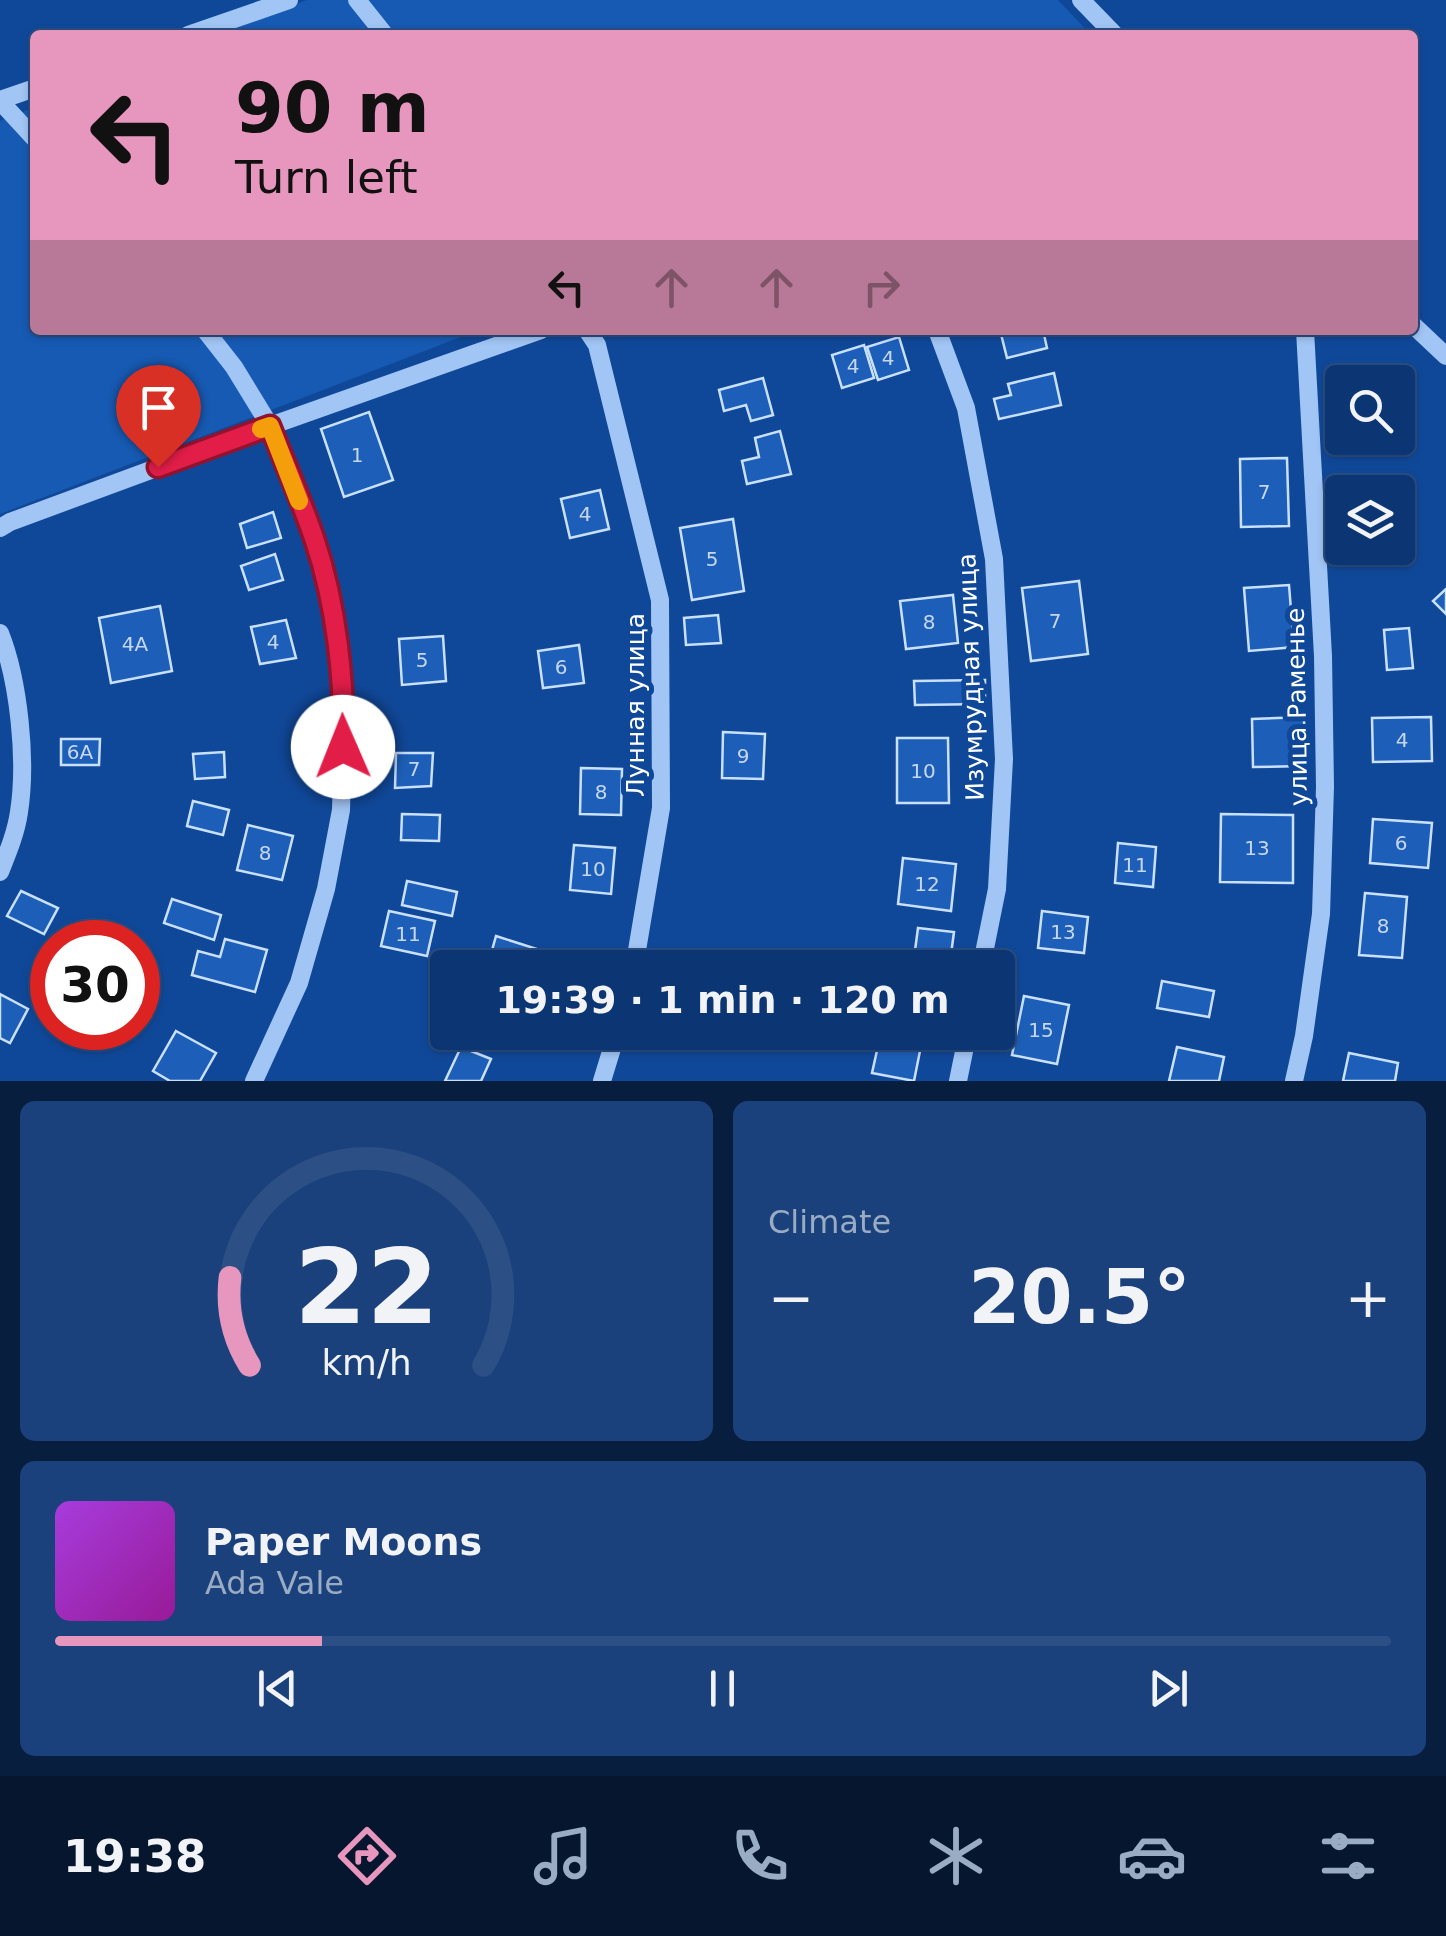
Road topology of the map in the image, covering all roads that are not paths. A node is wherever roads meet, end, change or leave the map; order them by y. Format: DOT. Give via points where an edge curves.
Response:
graph roads {
  1 [pos="290,0"];
  2 [pos="357,0"];
  3 [pos="1081,0"];
  4 [pos="203,30"];
  5 [pos="382,30"];
  6 [pos="1110,30"];
  7 [pos="30,90"];
  8 [pos="0,100"];
  9 [pos="30,133"];
  10 [pos="1418,330"];
  11 [pos="209,335"];
  12 [pos="527,335"];
  13 [pos="590,335"];
  14 [pos="939,335"];
  15 [pos="1305,335"];
  16 [pos="1446,356"];
  17 [pos="270,426"];
  18 [pos="0,528"];
  19 [pos="0,634"];
  20 [pos="5,660"];
  21 [pos="0,872"];
  22 [pos="637,950"];
  23 [pos="984,950"];
  24 [pos="611,1050"];
  25 [pos="964,1050"];
  26 [pos="254,1081"];
  27 [pos="602,1081"];
  28 [pos="958,1081"];
  29 [pos="1294,1081"];
  1 -- 4 [label="street"];
  2 -- 5 [label="street"];
  3 -- 6 [label="street"];
  7 -- 8 [label="street"];
  8 -- 9 [label="street"];
  10 -- 16 [label="street"];
  11 -- 17 [label="street"];
  12 -- 17 [label="street"];
  13 -- 22 [label="street, Лунная улица" via="660,600 661,808"];
  14 -- 23 [label="street, Изумрудная улица" via="966,408 994,558 1004,759 996,889"];
  15 -- 29 [label="street, улица Раменье" via="1325,787 1321,914"];
  17 -- 18 [label="street"];
  17 -- 26 [label="street" via="316,542 334,616 344,715 341,810 326,889 299,983"];
  19 -- 20 [label="street"];
  20 -- 21 [label="street" via="23,775 19,814"];
  24 -- 27 [label="street"];
  25 -- 28 [label="street"];
}
